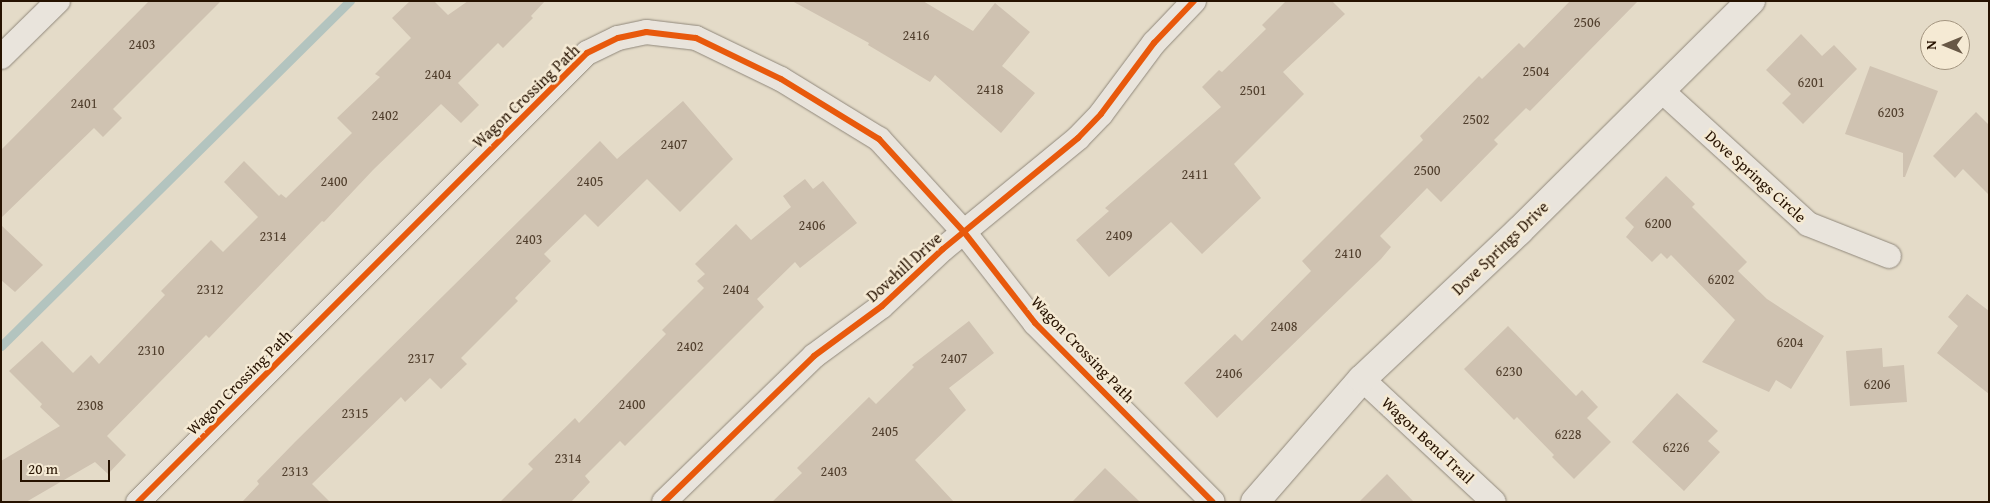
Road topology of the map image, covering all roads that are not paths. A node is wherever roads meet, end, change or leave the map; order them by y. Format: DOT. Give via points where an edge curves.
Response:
graph roads {
  1 [pos="58,1"];
  2 [pos="1194,1"];
  3 [pos="1751,1"];
  4 [pos="1,57"];
  5 [pos="1662,90"];
  6 [pos="964,232"];
  7 [pos="1889,256"];
  8 [pos="1362,379"];
  9 [pos="138,502"];
  10 [pos="664,502"];
  11 [pos="1213,502"];
  12 [pos="1255,502"];
  13 [pos="1494,502"];
  1 -- 4 [label="street"];
  2 -- 6 [label="street, Dovehill Drive" via="1154,43 1101,114 1078,138"];
  3 -- 5 [label="street, Dove Springs Drive"];
  5 -- 7 [label="street, Dove Springs Circle" via="1808,224"];
  5 -- 8 [label="street, Dove Springs Drive"];
  6 -- 9 [label="street, Wagon Crossing Path" via="880,139 781,79 696,38 646,32 618,38 587,53"];
  6 -- 10 [label="street, Dovehill Drive" via="882,306 814,356"];
  6 -- 11 [label="street, Wagon Crossing Path" via="1035,323"];
  8 -- 12 [label="street, Dove Springs Drive"];
  8 -- 13 [label="street, Wagon Bend Trail"];
}
